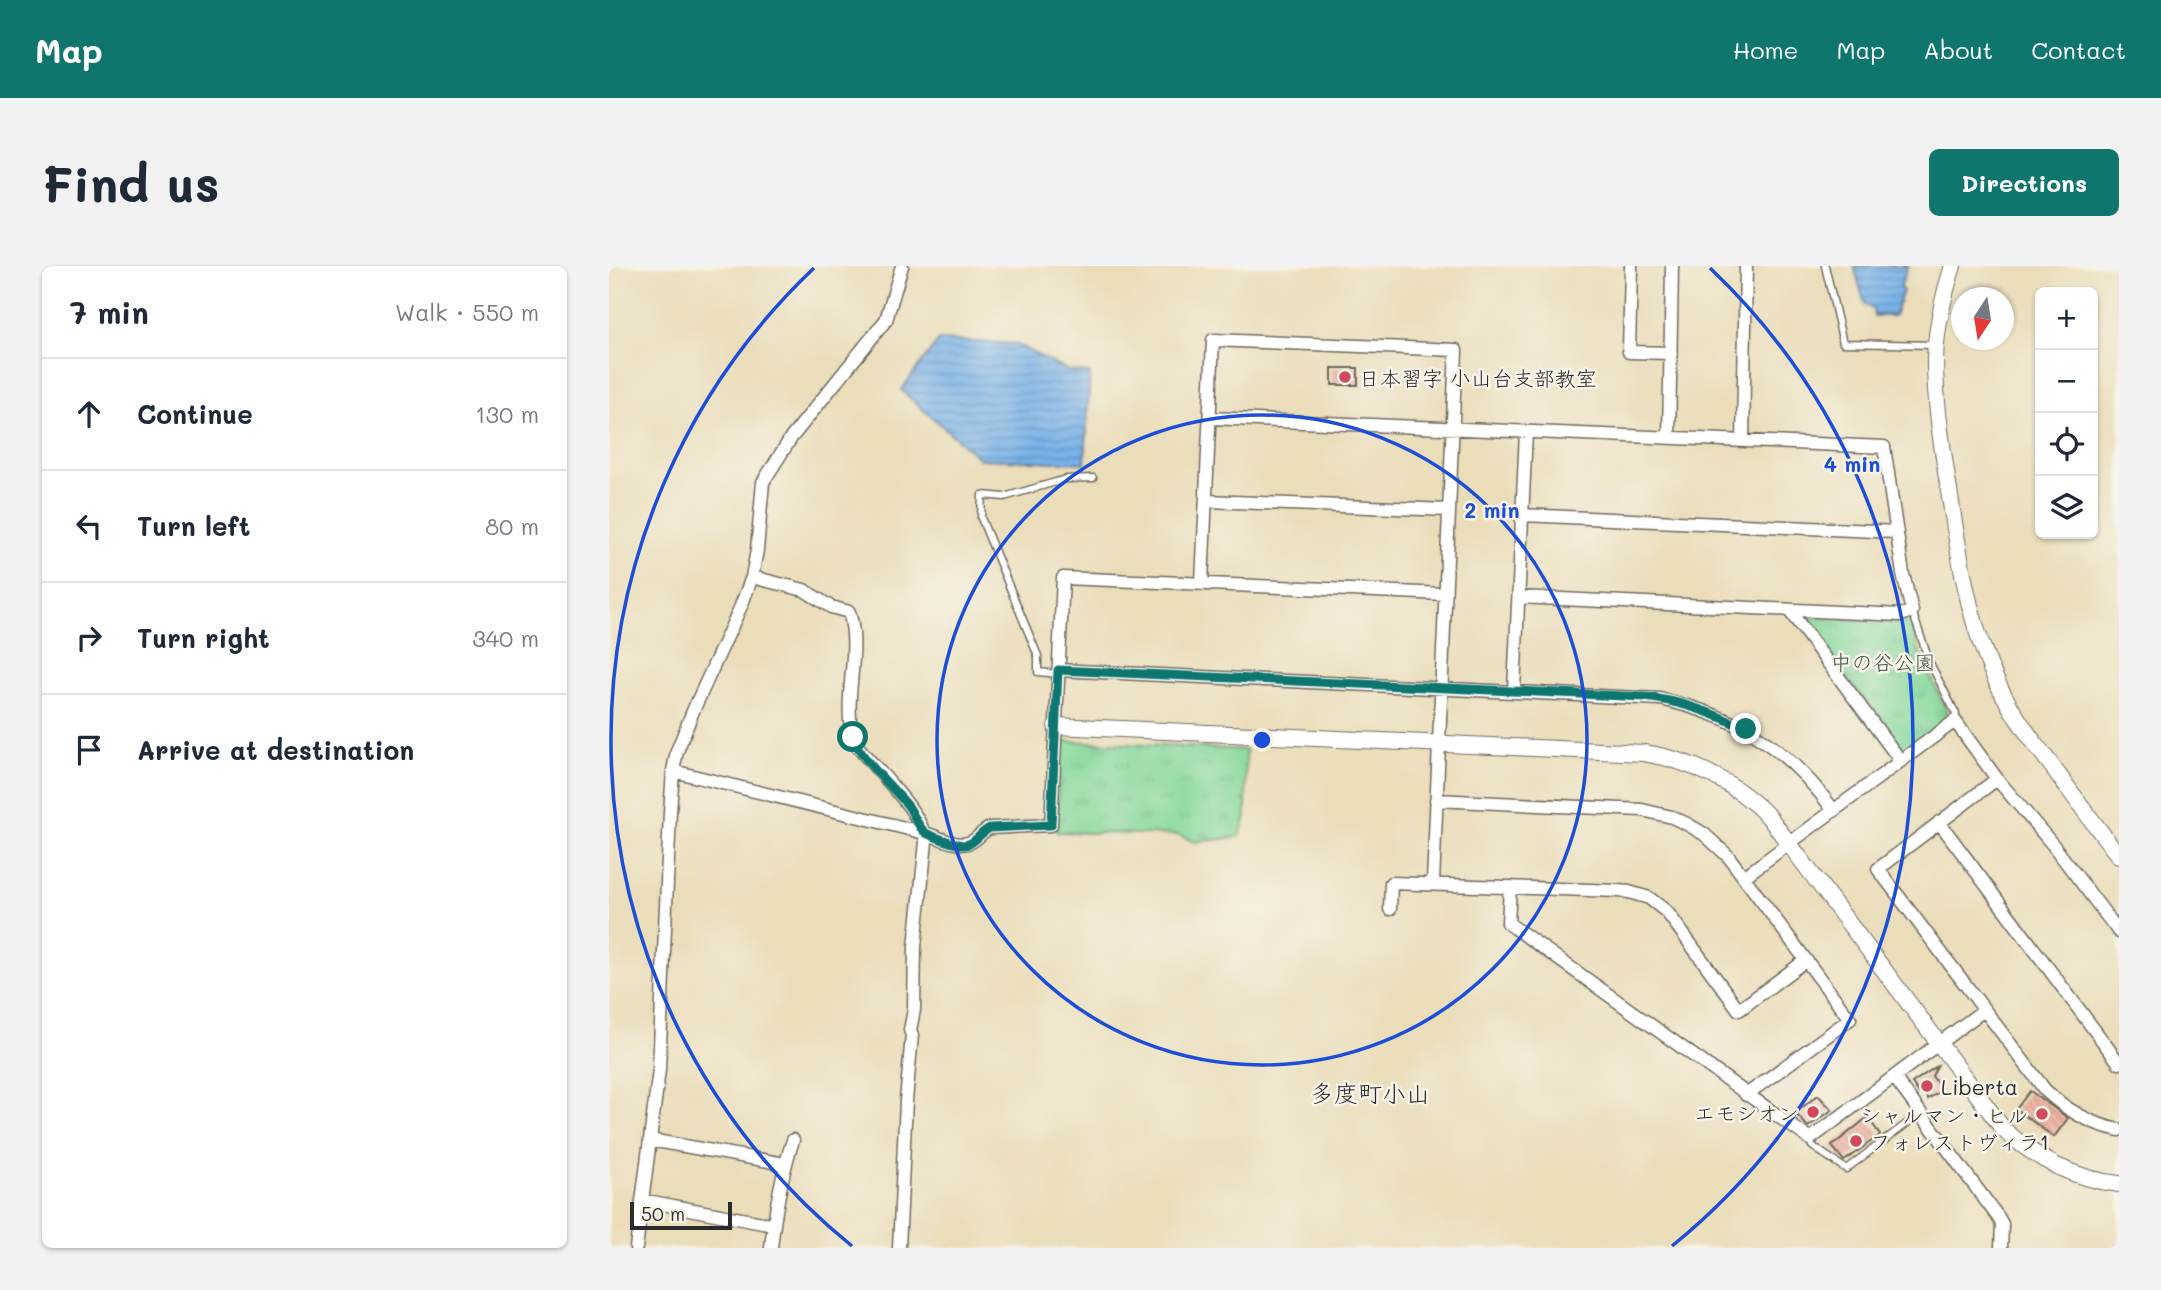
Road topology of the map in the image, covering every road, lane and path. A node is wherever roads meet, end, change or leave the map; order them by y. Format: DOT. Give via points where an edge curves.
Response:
graph roads {
  1 [pos="902,266"];
  2 [pos="1631,266"];
  3 [pos="1672,266"];
  4 [pos="1746,266"];
  5 [pos="1825,266"];
  6 [pos="1953,266"];
  7 [pos="1936,345"];
  8 [pos="1671,353"];
  9 [pos="1211,418"];
  10 [pos="1453,428"];
  11 [pos="1526,432"];
  12 [pos="1669,438"];
  13 [pos="1743,442"];
  14 [pos="1093,478"];
  15 [pos="1206,501"];
  16 [pos="1449,510"];
  17 [pos="1522,515"];
  18 [pos="1897,532"];
  19 [pos="752,577"];
  20 [pos="1202,583"];
  21 [pos="1445,594"];
  22 [pos="1519,597"];
  23 [pos="1789,610"];
  24 [pos="1912,611"];
  25 [pos="1058,672"];
  26 [pos="1441,688"];
  27 [pos="1514,691"];
  28 [pos="1955,721"];
  29 [pos="1056,726"];
  30 [pos="1439,744"];
  31 [pos="1900,760"];
  32 [pos="673,771"];
  33 [pos="1997,779"];
  34 [pos="1436,800"];
  35 [pos="1834,811"];
  36 [pos="1939,822"];
  37 [pos="925,833"];
  38 [pos="1790,843"];
  39 [pos="2119,856"];
  40 [pos="1745,876"];
  41 [pos="1433,883"];
  42 [pos="1510,887"];
  43 [pos="1390,909"];
  44 [pos="2119,932"];
  45 [pos="1807,960"];
  46 [pos="1984,1010"];
  47 [pos="1938,1044"];
  48 [pos="2119,1063"];
  49 [pos="1894,1077"];
  50 [pos="1746,1095"];
  51 [pos="1921,1114"];
  52 [pos="2119,1130"];
  53 [pos="1810,1139"];
  54 [pos="650,1140"];
  55 [pos="793,1140"];
  56 [pos="785,1164"];
  57 [pos="2119,1184"];
  58 [pos="642,1200"];
  59 [pos="773,1225"];
  60 [pos="636,1248"];
  61 [pos="771,1248"];
  62 [pos="899,1248"];
  63 [pos="2001,1248"];
  1 -- 19 [label="street" via="886,320 792,438 763,482"];
  2 -- 8 [label="street" via="1629,352"];
  3 -- 8 [label="street"];
  4 -- 13 [label="street"];
  5 -- 7 [label="lane" via="1843,343"];
  6 -- 7 [label="street"];
  7 -- 39 [label="street" via="1941,442 1977,634 2007,702"];
  8 -- 12 [label="street"];
  9 -- 10 [label="street"];
  9 -- 10 [label="street" via="1213,340 1456,350"];
  9 -- 15 [label="street"];
  10 -- 11 [label="street"];
  10 -- 16 [label="street"];
  11 -- 12 [label="street"];
  11 -- 17 [label="street"];
  12 -- 13 [label="street"];
  13 -- 18 [label="street" via="1884,447"];
  14 -- 25 [label="lane" via="1066,479 1004,497 982,495 981,518 1038,656 1038,672"];
  15 -- 16 [label="street"];
  15 -- 20 [label="street"];
  16 -- 21 [label="street"];
  17 -- 18 [label="street"];
  17 -- 22 [label="street"];
  18 -- 24 [label="street"];
  19 -- 32 [label="street" via="693,711"];
  19 -- 37 [label="street" via="804,590 831,607 849,611 855,646 850,689 854,742"];
  20 -- 21 [label="street"];
  20 -- 25 [label="street" via="1063,578"];
  21 -- 26 [label="street"];
  22 -- 23 [label="street"];
  22 -- 27 [label="street"];
  23 -- 24 [label="street" via="1901,615"];
  23 -- 31 [label="street"];
  24 -- 28 [label="lane"];
  25 -- 26 [label="street"];
  25 -- 29 [label="street"];
  26 -- 27 [label="street"];
  26 -- 30 [label="street"];
  27 -- 35 [label="street" via="1660,699 1708,712 1779,751 1805,774"];
  28 -- 31 [label="street"];
  28 -- 33 [label="street"];
  29 -- 30 [label="street"];
  29 -- 37 [label="street" via="1051,825 990,828 962,845"];
  30 -- 34 [label="street"];
  30 -- 38 [label="street" via="1665,757 1704,770 1742,793"];
  31 -- 35 [label="street"];
  32 -- 37 [label="street"];
  32 -- 54 [label="street" via="659,1070"];
  33 -- 36 [label="street"];
  33 -- 44 [label="street"];
  34 -- 40 [label="street" via="1657,813 1704,834"];
  34 -- 41 [label="street"];
  35 -- 38 [label="street"];
  36 -- 46 [label="street" via="1878,869"];
  36 -- 48 [label="street"];
  37 -- 62 [label="street"];
  38 -- 40 [label="street"];
  38 -- 47 [label="street"];
  40 -- 45 [label="street"];
  41 -- 42 [label="street"];
  41 -- 43 [label="street" via="1391,883"];
  42 -- 45 [label="street" via="1618,891 1649,898 1667,912 1739,1010"];
  42 -- 50 [label="street" via="1508,923"];
  45 -- 50 [label="street" via="1850,1018"];
  46 -- 47 [label="street"];
  46 -- 52 [label="street" via="2035,1079 2058,1102"];
  47 -- 49 [label="street"];
  47 -- 57 [label="street" via="2004,1130 2022,1146 2062,1170"];
  49 -- 51 [label="street"];
  49 -- 53 [label="street"];
  50 -- 53 [label="street"];
  51 -- 53 [label="lane" via="1846,1169 1812,1146"];
  51 -- 63 [label="street" via="1998,1217"];
  54 -- 56 [label="street"];
  54 -- 58 [label="street"];
  55 -- 56 [label="street"];
  56 -- 59 [label="street"];
  58 -- 59 [label="street"];
  58 -- 60 [label="street"];
  59 -- 61 [label="street"];
}
